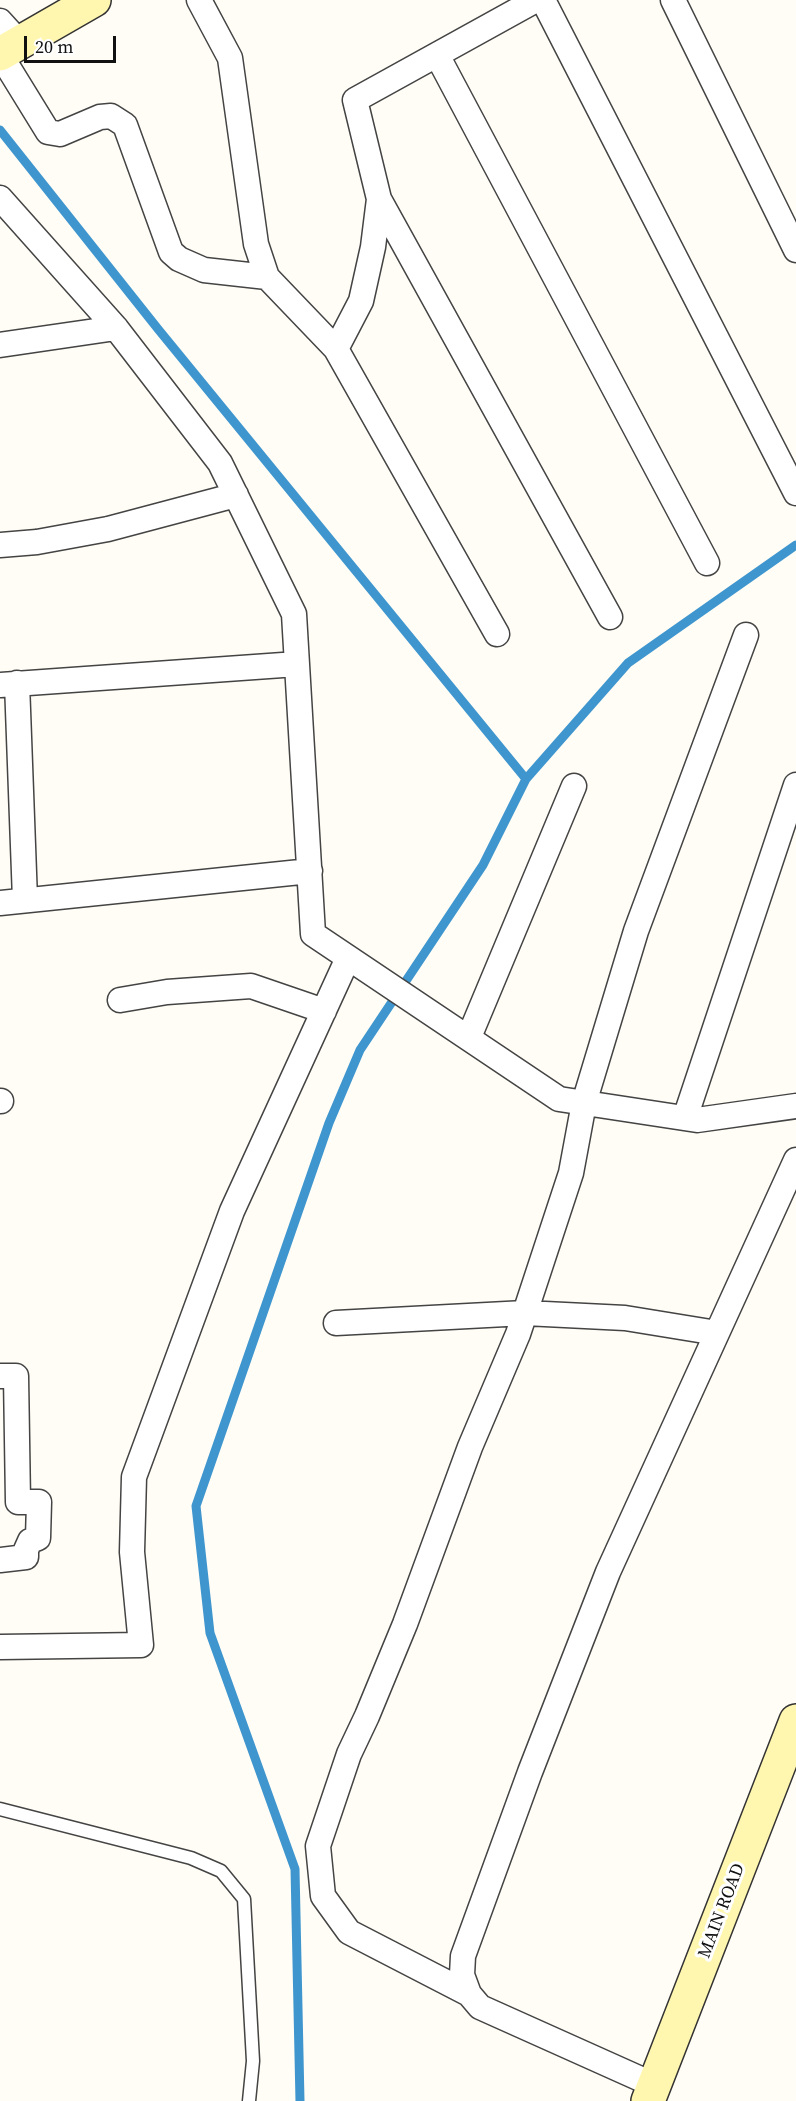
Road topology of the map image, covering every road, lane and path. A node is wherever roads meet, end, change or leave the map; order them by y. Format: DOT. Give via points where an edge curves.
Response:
graph roads {
  1 [pos="94,0"];
  2 [pos="199,0"];
  3 [pos="537,0"];
  4 [pos="543,0"];
  5 [pos="673,0"];
  6 [pos="5,43"];
  7 [pos="437,55"];
  8 [pos="0,198"];
  9 [pos="379,199"];
  10 [pos="796,250"];
  11 [pos="267,277"];
  12 [pos="116,328"];
  13 [pos="0,345"];
  14 [pos="336,349"];
  15 [pos="796,493"];
  16 [pos="236,495"];
  17 [pos="0,545"];
  18 [pos="707,563"];
  19 [pos="610,616"];
  20 [pos="497,634"];
  21 [pos="746,635"];
  22 [pos="297,664"];
  23 [pos="9,684"];
  24 [pos="796,785"];
  25 [pos="574,786"];
  26 [pos="310,871"];
  27 [pos="25,900"];
  28 [pos="0,903"];
  29 [pos="357,964"];
  30 [pos="120,1000"];
  31 [pos="324,1011"];
  32 [pos="469,1037"];
  33 [pos="584,1103"];
  34 [pos="796,1106"];
  35 [pos="685,1118"];
  36 [pos="796,1160"];
  37 [pos="525,1313"];
  38 [pos="336,1323"];
  39 [pos="717,1333"];
  40 [pos="0,1376"];
  41 [pos="0,1560"];
  42 [pos="0,1647"];
  43 [pos="796,1721"];
  44 [pos="0,1809"];
  45 [pos="469,1994"];
  46 [pos="651,2093"];
  47 [pos="249,2101"];
  1 -- 6 [label="street"];
  2 -- 11 [label="street" via="230,58 256,244"];
  3 -- 7 [label="street"];
  4 -- 15 [label="street"];
  5 -- 10 [label="street"];
  6 -- 11 [label="street" via="48,132 60,134 100,117 111,116 124,125 171,252 204,270"];
  7 -- 9 [label="street" via="356,100"];
  7 -- 18 [label="street"];
  8 -- 12 [label="street"];
  9 -- 14 [label="street" via="374,248 361,301"];
  9 -- 19 [label="street"];
  11 -- 14 [label="street"];
  12 -- 13 [label="street"];
  12 -- 16 [label="street" via="220,463"];
  14 -- 20 [label="street"];
  16 -- 17 [label="street" via="108,530"];
  16 -- 22 [label="street" via="294,614"];
  21 -- 33 [label="street" via="636,932"];
  22 -- 23 [label="street"];
  22 -- 26 [label="street"];
  23 -- 27 [label="street"];
  24 -- 35 [label="street"];
  25 -- 32 [label="street"];
  26 -- 27 [label="street"];
  26 -- 29 [label="street" via="314,934"];
  27 -- 28 [label="street"];
  29 -- 31 [label="street"];
  29 -- 32 [label="street"];
  30 -- 31 [label="street" via="251,986"];
  31 -- 42 [label="street" via="232,1211 134,1477 132,1552 141,1646"];
  32 -- 33 [label="street" via="559,1099"];
  33 -- 35 [label="street"];
  33 -- 37 [label="street" via="571,1173"];
  34 -- 35 [label="street" via="697,1120"];
  36 -- 39 [label="street"];
  37 -- 38 [label="street"];
  37 -- 39 [label="street" via="625,1318"];
  37 -- 45 [label="street" via="470,1447 405,1624 349,1754 318,1846 323,1896 349,1932"];
  39 -- 45 [label="street" via="608,1572 530,1772 463,1956 462,1975"];
  40 -- 41 [label="street" via="16,1376 18,1502 39,1502 38,1539 30,1540 26,1557"];
  43 -- 46 [label="street, MAIN ROAD"];
  44 -- 47 [label="lane" via="191,1858 221,1871 244,1899 253,2061"];
  45 -- 46 [label="street" via="480,2007"];
}
